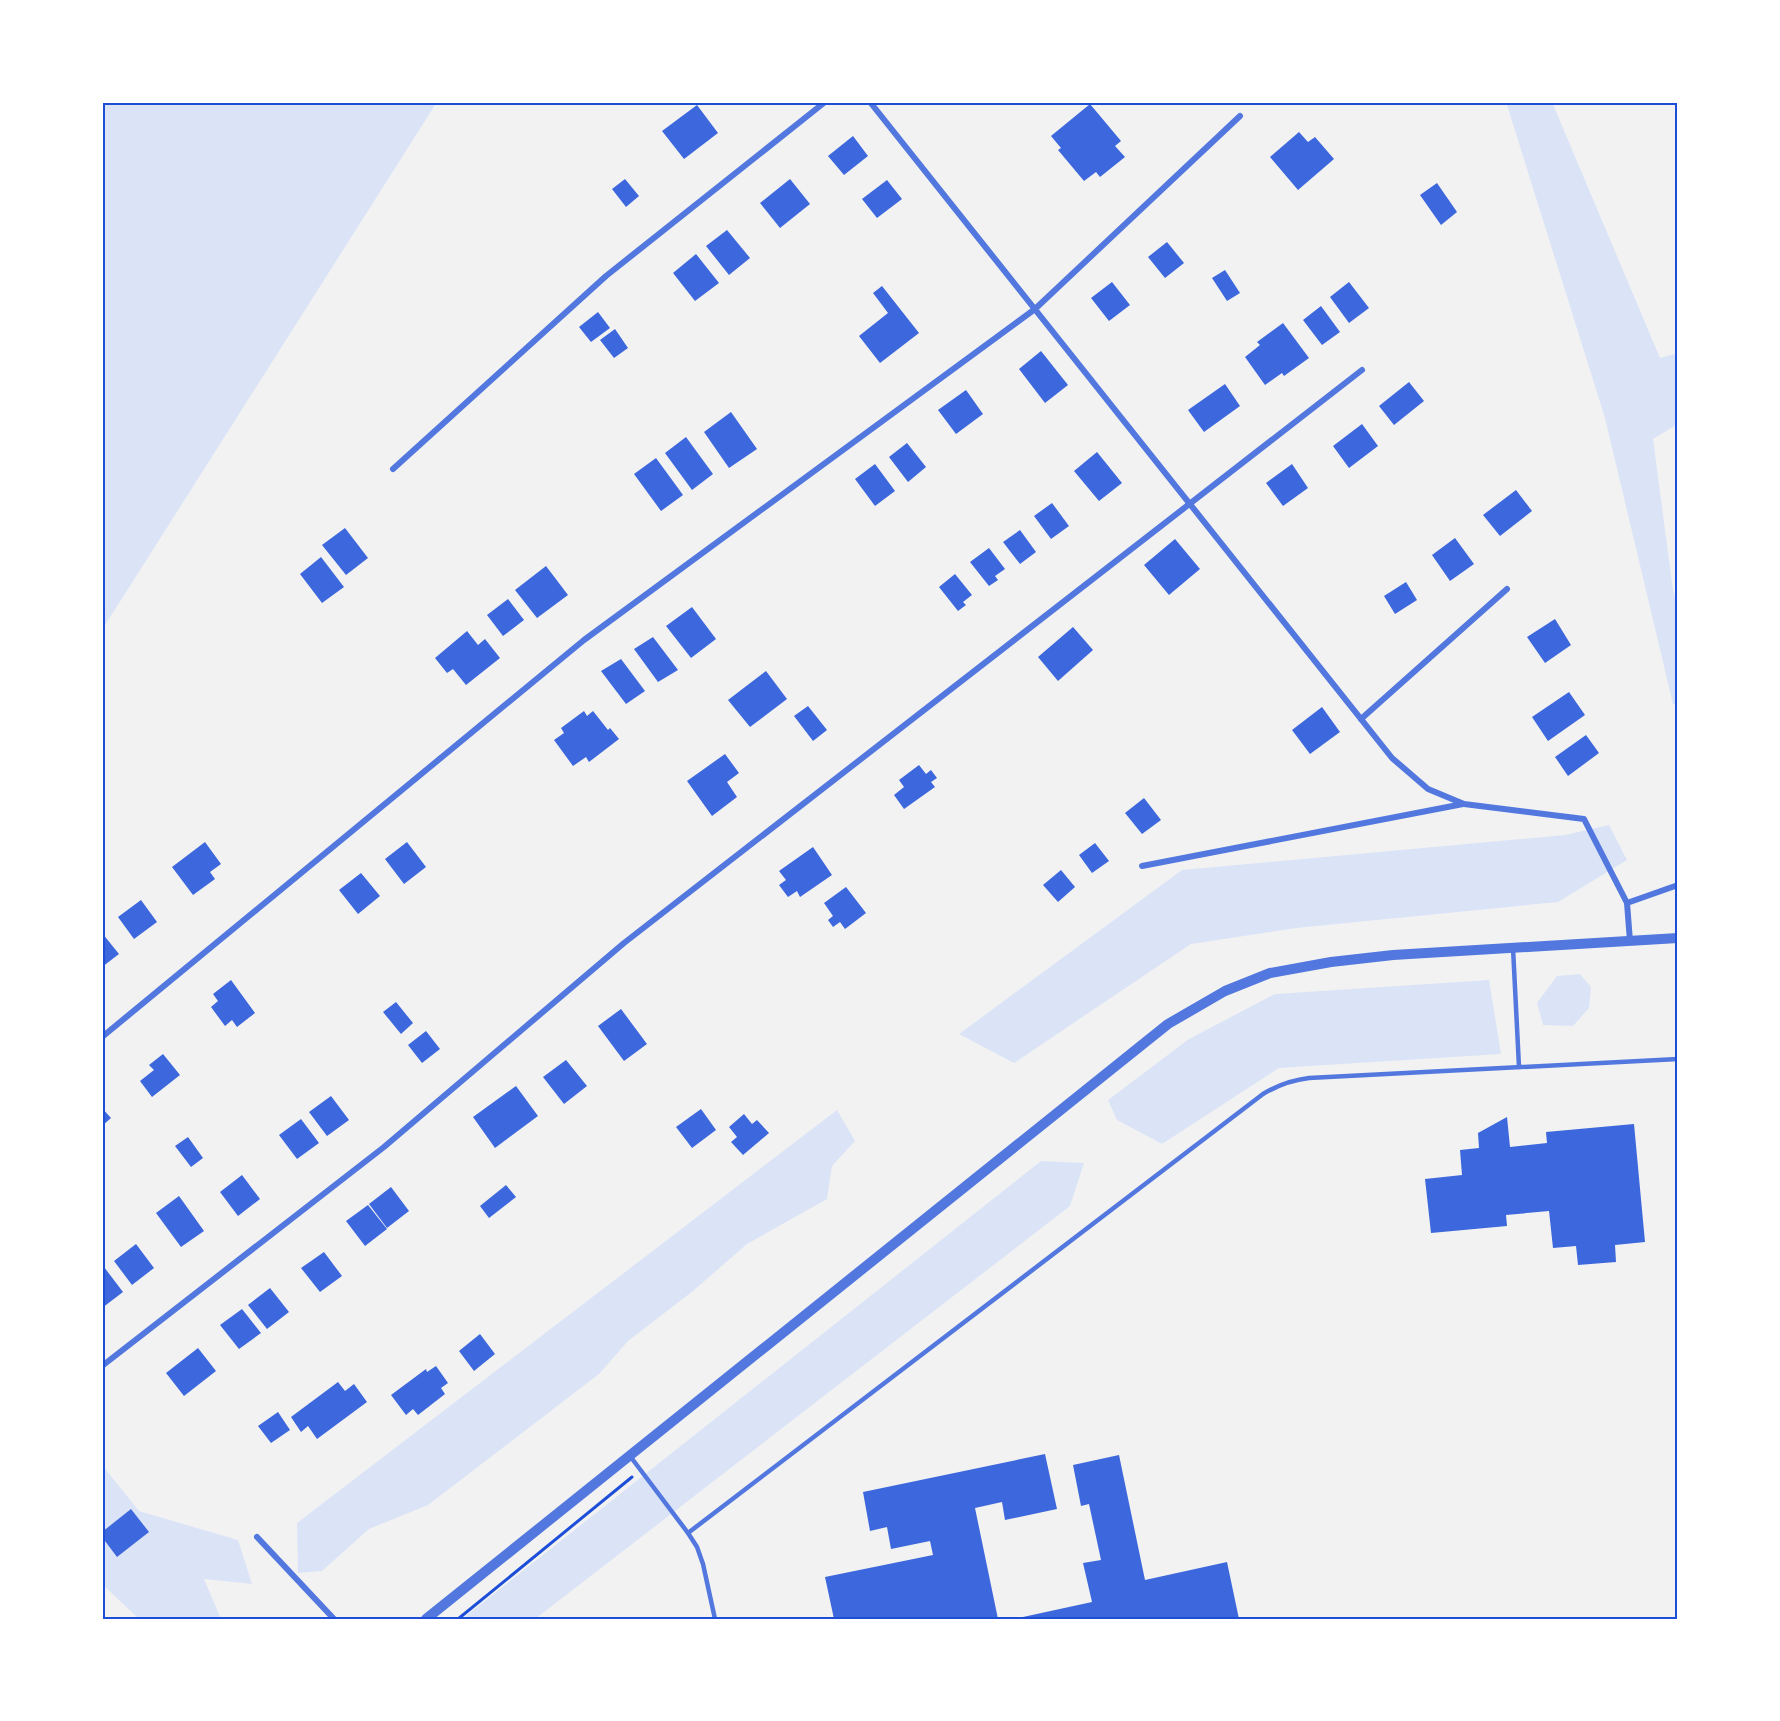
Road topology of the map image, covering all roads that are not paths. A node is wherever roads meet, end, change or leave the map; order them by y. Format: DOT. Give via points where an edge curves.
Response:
graph roads {
  1 [pos="825,102"];
  2 [pos="870,102"];
  3 [pos="1240,116"];
  4 [pos="1035,309"];
  5 [pos="1362,370"];
  6 [pos="393,469"];
  7 [pos="1190,504"];
  8 [pos="1507,589"];
  9 [pos="1361,719"];
  10 [pos="1464,804"];
  11 [pos="1142,866"];
  12 [pos="1678,885"];
  13 [pos="1627,903"];
  14 [pos="1678,938"];
  15 [pos="1630,941"];
  16 [pos="1513,948"];
  17 [pos="102,1037"];
  18 [pos="1678,1059"];
  19 [pos="1519,1067"];
  20 [pos="102,1366"];
  21 [pos="630,1456"];
  22 [pos="688,1533"];
  23 [pos="257,1537"];
  24 [pos="334,1619"];
  25 [pos="426,1619"];
  26 [pos="715,1619"];
  1 -- 6 [label="street" via="606,276"];
  2 -- 4 [label="street"];
  3 -- 4 [label="street"];
  4 -- 7 [label="street"];
  4 -- 17 [label="street" via="584,640"];
  5 -- 7 [label="street"];
  7 -- 9 [label="street"];
  7 -- 20 [label="street" via="624,944 384,1147"];
  8 -- 9 [label="street"];
  9 -- 10 [label="street" via="1392,758 1428,789"];
  10 -- 11 [label="street"];
  10 -- 13 [label="street" via="1584,819"];
  12 -- 13 [label="street"];
  13 -- 15 [label="street"];
  14 -- 15 [label="street"];
  15 -- 16 [label="street"];
  16 -- 19 [label="lane"];
  16 -- 21 [label="street" via="1332,962 1270,973 1225,991 1168,1024"];
  18 -- 19 [label="lane"];
  19 -- 22 [label="lane" via="1310,1078 1278,1085"];
  21 -- 22 [label="lane"];
  21 -- 25 [label="street"];
  22 -- 26 [label="lane" via="704,1564"];
  23 -- 24 [label="street"];
}
